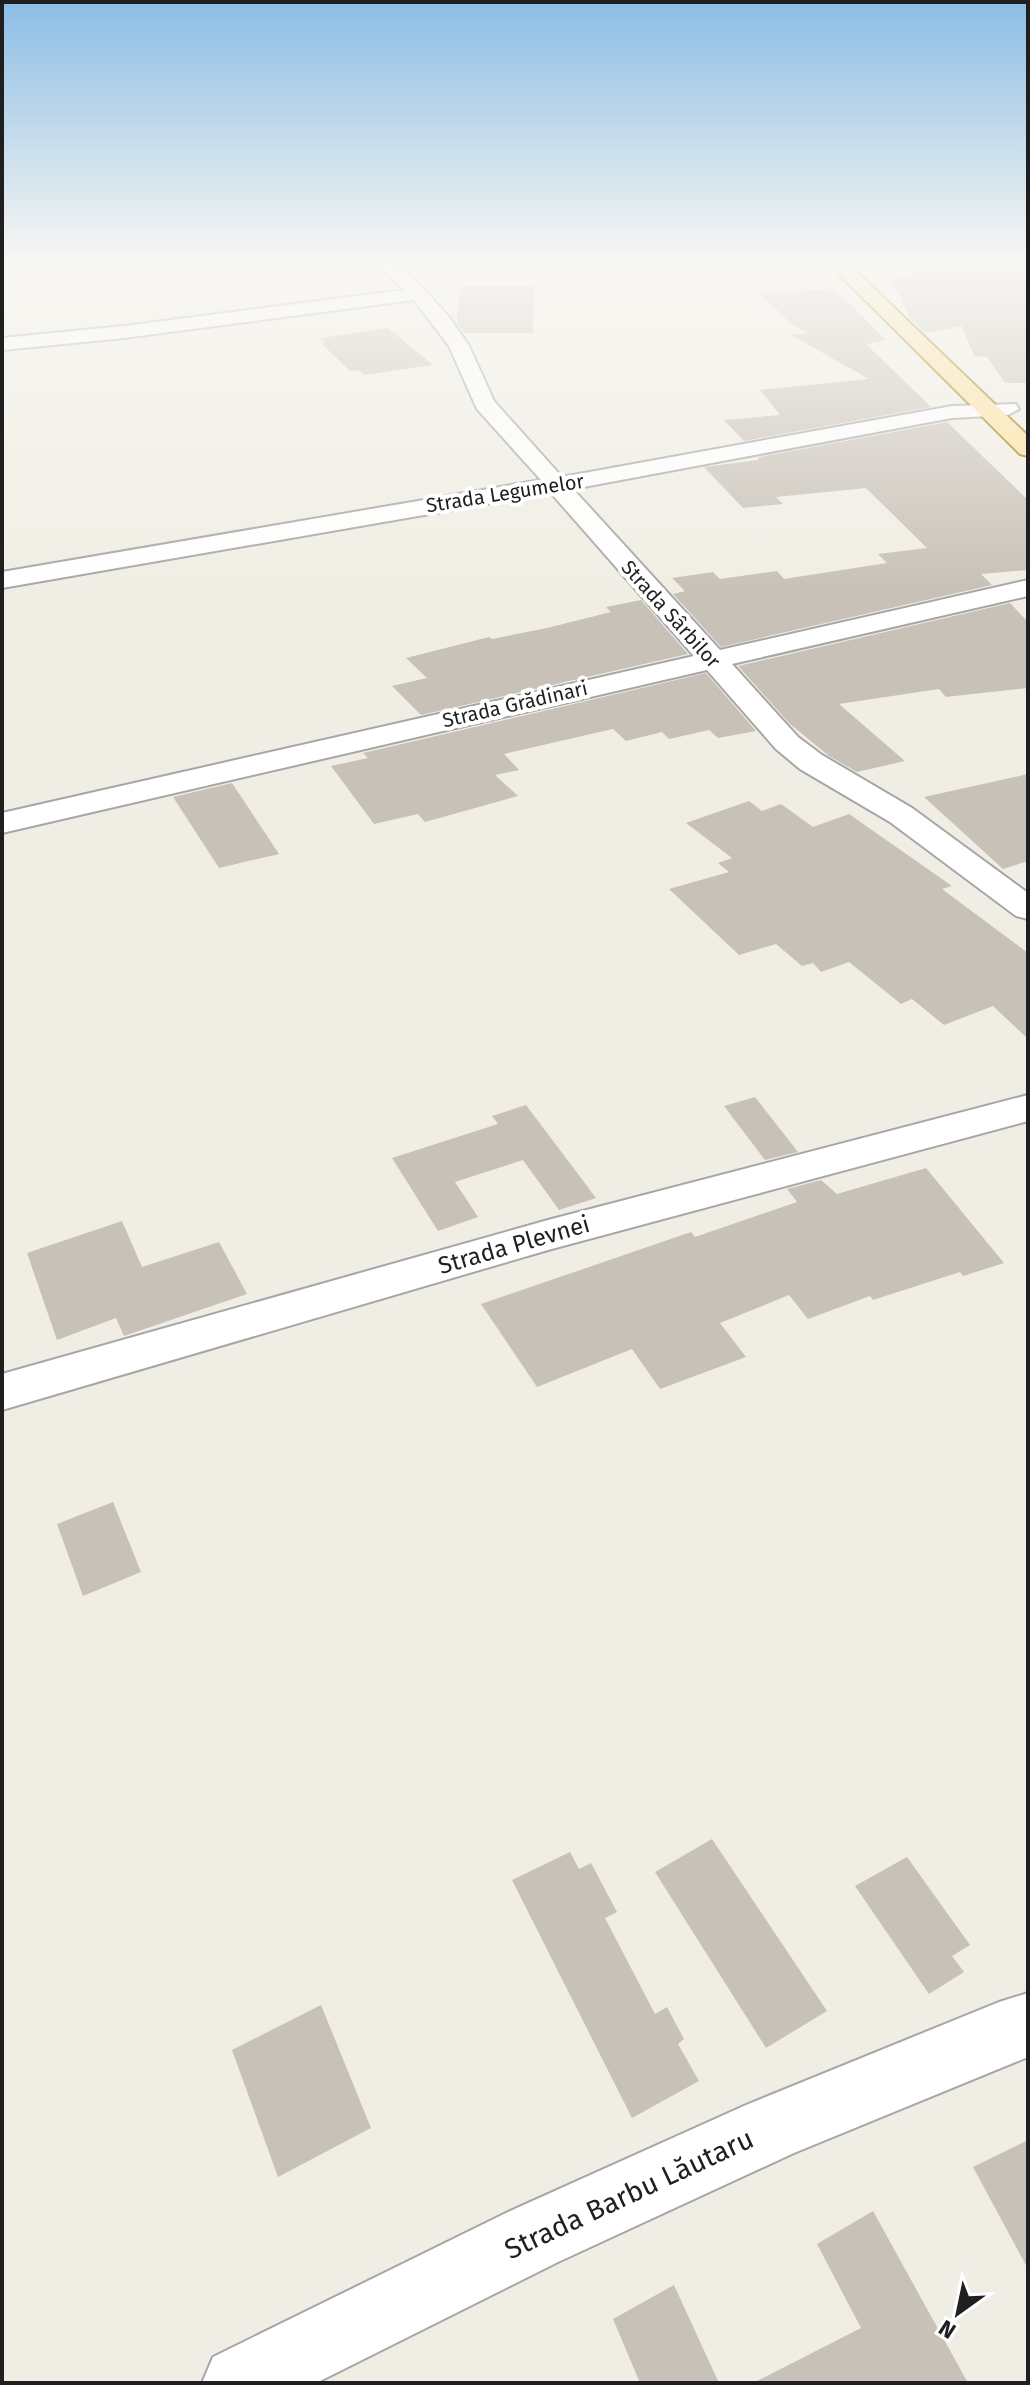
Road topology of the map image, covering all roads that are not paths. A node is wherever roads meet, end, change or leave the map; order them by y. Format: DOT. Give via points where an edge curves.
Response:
graph roads {
  1 [pos="468,369"];
  2 [pos="954,369"];
  3 [pos="959,369"];
  4 [pos="998,409"];
  5 [pos="1028,429"];
  6 [pos="1028,449"];
  7 [pos="555,485"];
  8 [pos="2,580"];
  9 [pos="1028,588"];
  10 [pos="712,659"];
  11 [pos="2,823"];
  12 [pos="1028,909"];
  13 [pos="1028,1108"];
  14 [pos="2,1392"];
  15 [pos="1028,2025"];
  16 [pos="239,2383"];
  1 -- 7 [label="street, Strada Sârbilor" via="485,404"];
  2 -- 4 [label="main road"];
  3 -- 4 [label="main road"];
  4 -- 5 [label="main road"];
  4 -- 6 [label="main road"];
  4 -- 7 [label="street, Strada Legumelor" via="952,412"];
  7 -- 8 [label="street, Strada Legumelor"];
  7 -- 10 [label="street, Strada Sârbilor"];
  9 -- 10 [label="street, Strada Grădinari"];
  10 -- 11 [label="street, Strada Grădinari"];
  10 -- 12 [label="street, Strada Sârbilor" via="787,743 901,815"];
  13 -- 14 [label="street, Strada Plevnei" via="532,1239"];
  15 -- 16 [label="street, Strada Barbu Lăutaru" via="770,2129 561,2224"];
}
